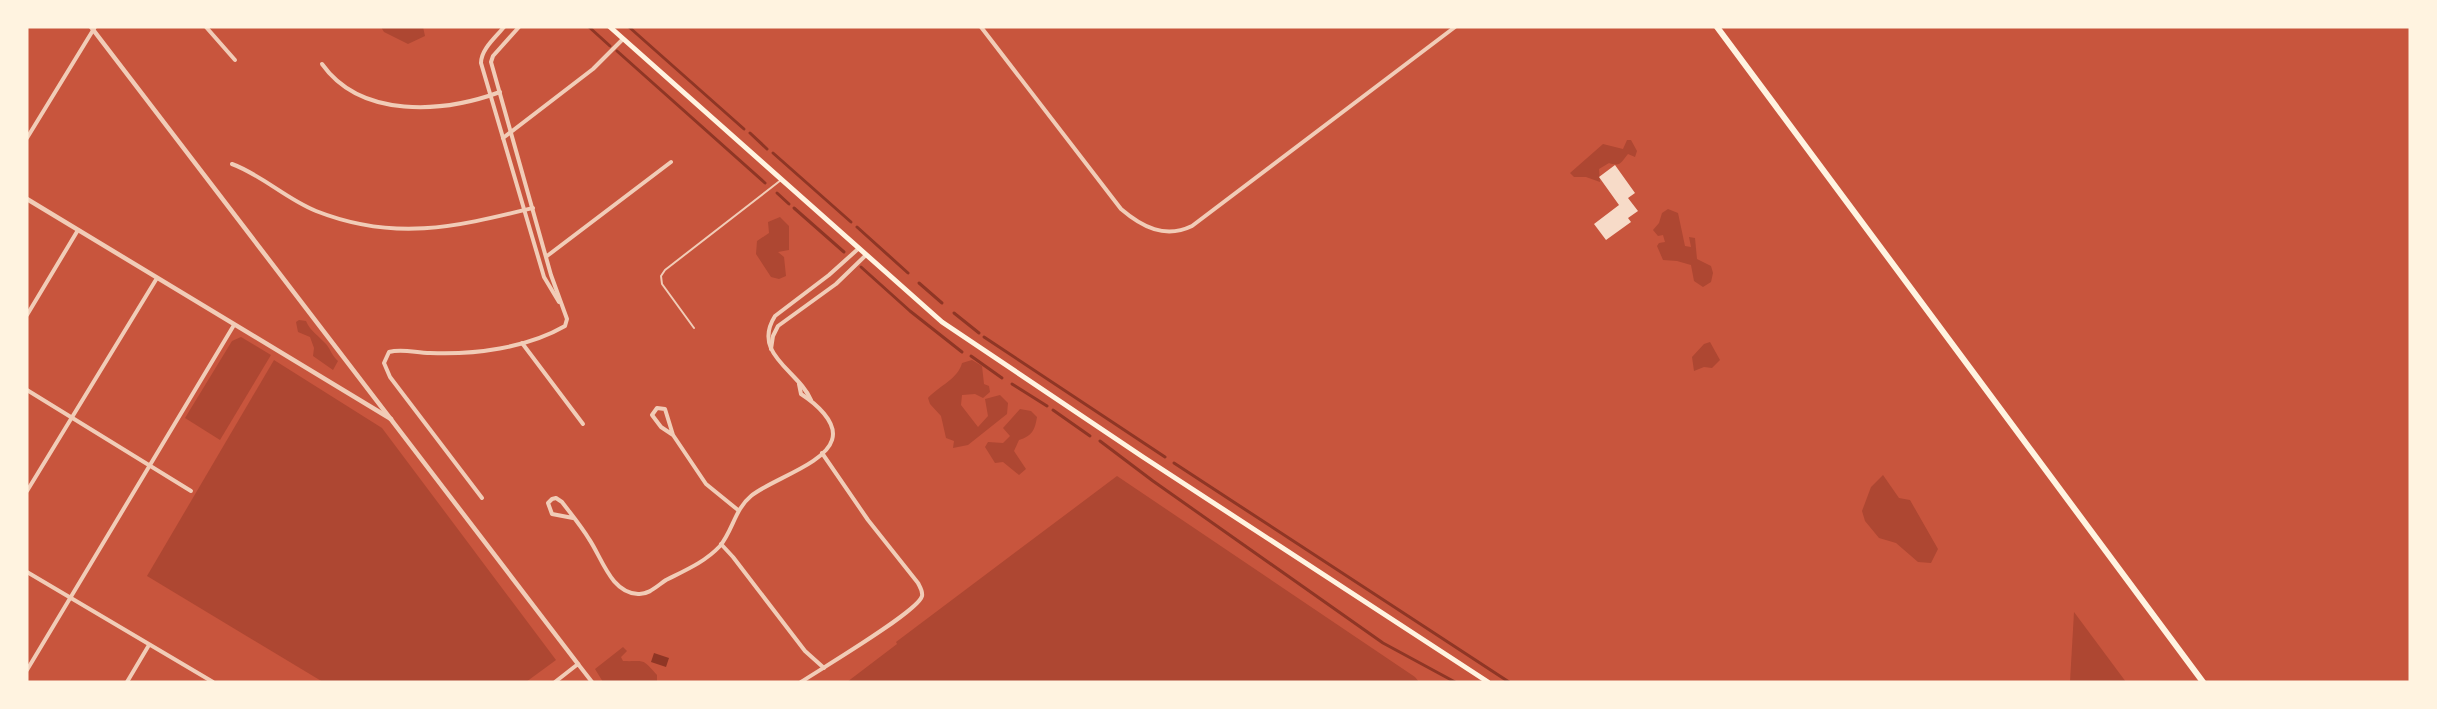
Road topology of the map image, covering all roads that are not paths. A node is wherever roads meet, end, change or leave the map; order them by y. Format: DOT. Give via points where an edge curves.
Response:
graph roads {
  1 [pos="206,27"];
  2 [pos="504,27"];
  3 [pos="519,27"];
  4 [pos="610,27"];
  5 [pos="981,27"];
  6 [pos="1455,27"];
  7 [pos="1717,27"];
  8 [pos="93,28"];
  9 [pos="623,38"];
  10 [pos="235,60"];
  11 [pos="322,64"];
  12 [pos="500,92"];
  13 [pos="490,95"];
  14 [pos="512,131"];
  15 [pos="27,138"];
  16 [pos="503,138"];
  17 [pos="671,162"];
  18 [pos="232,164"];
  19 [pos="782,180"];
  20 [pos="27,199"];
  21 [pos="533,208"];
  22 [pos="523,211"];
  23 [pos="78,230"];
  24 [pos="858,249"];
  25 [pos="866,255"];
  26 [pos="546,256"];
  27 [pos="157,278"];
  28 [pos="564,312"];
  29 [pos="27,315"];
  30 [pos="234,325"];
  31 [pos="694,328"];
  32 [pos="522,343"];
  33 [pos="771,350"];
  34 [pos="27,390"];
  35 [pos="72,417"];
  36 [pos="393,420"];
  37 [pos="583,424"];
  38 [pos="673,435"];
  39 [pos="822,453"];
  40 [pos="150,465"];
  41 [pos="27,491"];
  42 [pos="191,491"];
  43 [pos="482,498"];
  44 [pos="738,510"];
  45 [pos="573,518"];
  46 [pos="721,544"];
  47 [pos="27,572"];
  48 [pos="71,598"];
  49 [pos="149,645"];
  50 [pos="578,664"];
  51 [pos="824,668"];
  52 [pos="27,670"];
  53 [pos="127,682"];
  54 [pos="213,682"];
  55 [pos="555,682"];
  56 [pos="592,682"];
  57 [pos="801,682"];
  58 [pos="1488,682"];
  59 [pos="2203,682"];
  1 -- 10 [label="street"];
  2 -- 13 [label="street" via="482,56"];
  3 -- 12 [label="street" via="493,56"];
  4 -- 9 [label="main road"];
  5 -- 6 [label="street" via="1121,208 1134,220 1169,233 1192,226"];
  7 -- 59 [label="highway"];
  8 -- 15 [label="street"];
  8 -- 36 [label="street"];
  9 -- 14 [label="street" via="593,69"];
  9 -- 19 [label="main road"];
  11 -- 13 [label="street" via="349,88 397,106 453,105"];
  12 -- 13 [label="street"];
  12 -- 14 [label="street"];
  13 -- 16 [label="street"];
  14 -- 16 [label="street"];
  14 -- 21 [label="street"];
  16 -- 22 [label="street"];
  17 -- 26 [label="street"];
  18 -- 22 [label="street" via="316,211 372,227 429,230"];
  19 -- 24 [label="main road"];
  19 -- 31 [label="lane" via="664,270 662,284"];
  20 -- 23 [label="street"];
  21 -- 22 [label="street"];
  21 -- 26 [label="street"];
  22 -- 28 [label="street" via="544,277"];
  23 -- 27 [label="street"];
  23 -- 29 [label="street"];
  24 -- 25 [label="main road"];
  24 -- 33 [label="street" via="775,316 767,340"];
  25 -- 33 [label="street" via="836,284 778,326"];
  25 -- 58 [label="main road" via="967,340"];
  26 -- 28 [label="street"];
  27 -- 30 [label="street"];
  27 -- 35 [label="street"];
  28 -- 32 [label="street" via="566,326"];
  30 -- 36 [label="street"];
  30 -- 40 [label="street"];
  32 -- 37 [label="street"];
  32 -- 43 [label="street" via="457,353 395,350 385,358 390,377"];
  33 -- 39 [label="street" via="831,423 834,430 830,446"];
  34 -- 35 [label="street"];
  35 -- 40 [label="street"];
  35 -- 41 [label="street"];
  36 -- 50 [label="street"];
  38 -- 38 [label="street" via="667,413 657,408 654,419"];
  38 -- 44 [label="street" via="706,484"];
  39 -- 44 [label="street" via="756,492"];
  39 -- 51 [label="street" via="922,591 916,605 900,618"];
  40 -- 42 [label="street"];
  40 -- 48 [label="street"];
  44 -- 46 [label="street"];
  45 -- 45 [label="street" via="556,498 548,503 552,514"];
  45 -- 46 [label="street" via="614,580 631,593 646,593 706,559"];
  46 -- 51 [label="street"];
  47 -- 48 [label="street"];
  48 -- 49 [label="street"];
  48 -- 52 [label="street"];
  49 -- 53 [label="street"];
  49 -- 54 [label="street"];
  50 -- 55 [label="street"];
  50 -- 56 [label="street"];
  51 -- 57 [label="street"];
}
